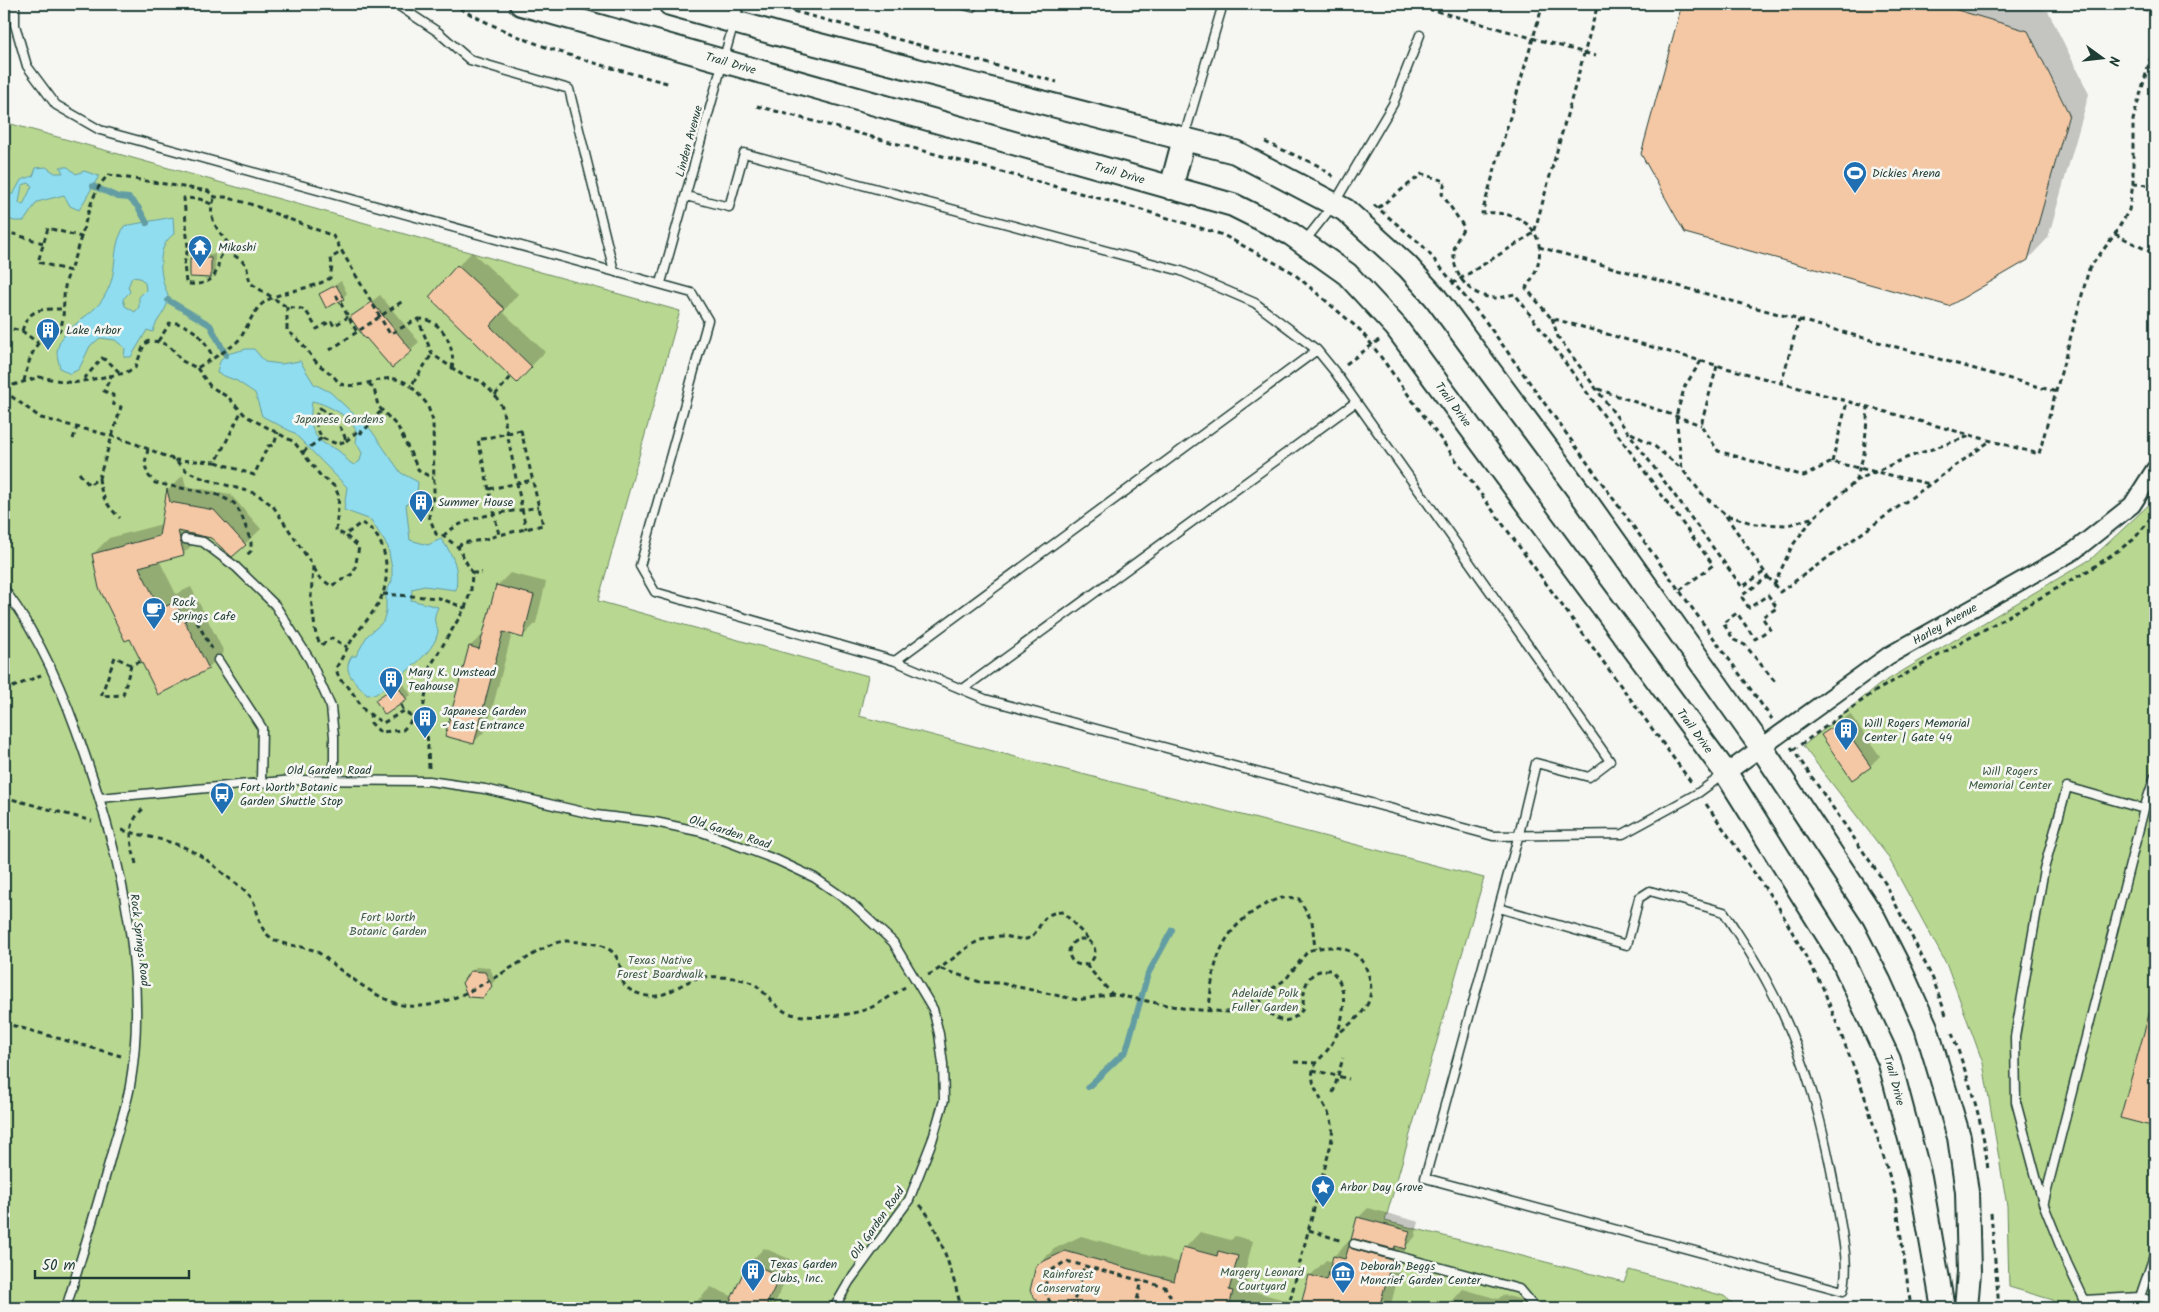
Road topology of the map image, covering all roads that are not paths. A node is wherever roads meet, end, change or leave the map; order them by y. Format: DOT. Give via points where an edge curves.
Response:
graph roads {
  1 [pos="14,4"];
  2 [pos="396,4"];
  3 [pos="521,4"];
  4 [pos="670,4"];
  5 [pos="961,4"];
  6 [pos="973,4"];
  7 [pos="1221,11"];
  8 [pos="736,13"];
  9 [pos="1420,35"];
  10 [pos="723,61"];
  11 [pos="1184,139"];
  12 [pos="1171,188"];
  13 [pos="686,196"];
  14 [pos="1334,204"];
  15 [pos="1303,243"];
  16 [pos="614,271"];
  17 [pos="660,283"];
  18 [pos="1317,350"];
  19 [pos="1356,402"];
  20 [pos="2155,469"];
  21 [pos="185,539"];
  22 [pos="4,590"];
  23 [pos="218,660"];
  24 [pos="895,661"];
  25 [pos="963,689"];
  26 [pos="1761,747"];
  27 [pos="1726,773"];
  28 [pos="2155,776"];
  29 [pos="334,780"];
  30 [pos="261,783"];
  31 [pos="100,798"];
  32 [pos="2144,809"];
  33 [pos="1519,834"];
  34 [pos="1499,908"];
  35 [pos="2044,1203"];
  36 [pos="1354,1244"];
  37 [pos="2155,1253"];
  38 [pos="2140,1297"];
  39 [pos="2084,1300"];
  40 [pos="2155,1302"];
  41 [pos="66,1308"];
  42 [pos="834,1308"];
  43 [pos="1535,1308"];
  44 [pos="1943,1308"];
  45 [pos="1966,1308"];
  46 [pos="2086,1308"];
  1 -- 16 [label="lane" via="15,25 27,66 56,105 100,130"];
  2 -- 16 [label="lane" via="438,32 470,60 569,89"];
  3 -- 10 [label="street, Trail Drive"];
  4 -- 8 [label="street"];
  5 -- 6 [label="lane" via="972,7"];
  7 -- 11 [label="lane"];
  8 -- 10 [label="lane, Linden Avenue"];
  8 -- 11 [label="street"];
  9 -- 14 [label="lane" via="1393,104"];
  10 -- 12 [label="street, Trail Drive"];
  10 -- 13 [label="lane, Linden Avenue"];
  11 -- 12 [label="street"];
  11 -- 14 [label="street" via="1235,152"];
  12 -- 15 [label="street, Trail Drive" via="1233,205"];
  13 -- 17 [label="lane, Linden Avenue"];
  13 -- 18 [label="lane" via="729,207 744,153 1181,271 1256,303"];
  14 -- 15 [label="lane"];
  14 -- 26 [label="street" via="1407,266 1435,297 1586,501"];
  15 -- 27 [label="street, Trail Drive" via="1347,274 1396,327"];
  16 -- 17 [label="lane"];
  17 -- 24 [label="lane" via="692,292 708,320 640,566 655,592"];
  18 -- 19 [label="lane"];
  18 -- 24 [label="lane"];
  19 -- 25 [label="lane"];
  19 -- 33 [label="lane" via="1610,762 1589,777 1536,763"];
  20 -- 26 [label="street, Harley Avenue" via="2132,505 2074,552 1888,656"];
  21 -- 29 [label="lane" via="203,542 236,567 275,605 310,660 331,707"];
  22 -- 31 [label="lane, Rock Springs Road" via="34,632 52,669"];
  23 -- 30 [label="lane" via="262,728"];
  24 -- 25 [label="lane"];
  25 -- 33 [label="lane" via="985,699 1450,826 1494,836"];
  26 -- 27 [label="street, Harley Avenue"];
  26 -- 45 [label="street" via="1874,918 1926,1027 1959,1137 1966,1183"];
  27 -- 33 [label="lane" via="1698,793 1623,834"];
  27 -- 44 [label="street, Trail Drive" via="1840,955 1889,1060 1920,1177"];
  28 -- 32 [label="lane"];
  29 -- 30 [label="lane, Old Garden Road"];
  29 -- 42 [label="lane, Old Garden Road" via="428,781 510,793 596,815 702,832 777,860 814,878 851,902 893,942 933,1009 939,1034 944,1100 909,1200 849,1282"];
  30 -- 31 [label="lane, Old Garden Road"];
  31 -- 41 [label="lane, Rock Springs Road" via="121,878 131,943 136,995 134,1060 128,1097"];
  32 -- 35 [label="lane"];
  32 -- 35 [label="lane" via="2067,787 2044,869 2015,1036 2016,1102"];
  33 -- 34 [label="lane"];
  34 -- 34 [label="lane" via="1425,1178 1843,1291 1846,1277 1841,1229 1817,1103 1794,1040 1768,984 1724,912 1650,891 1640,898 1627,944"];
  35 -- 39 [label="lane"];
  36 -- 43 [label="lane" via="1519,1289"];
  37 -- 38 [label="lane"];
  38 -- 39 [label="lane"];
  38 -- 40 [label="lane"];
  39 -- 46 [label="lane"];
}
